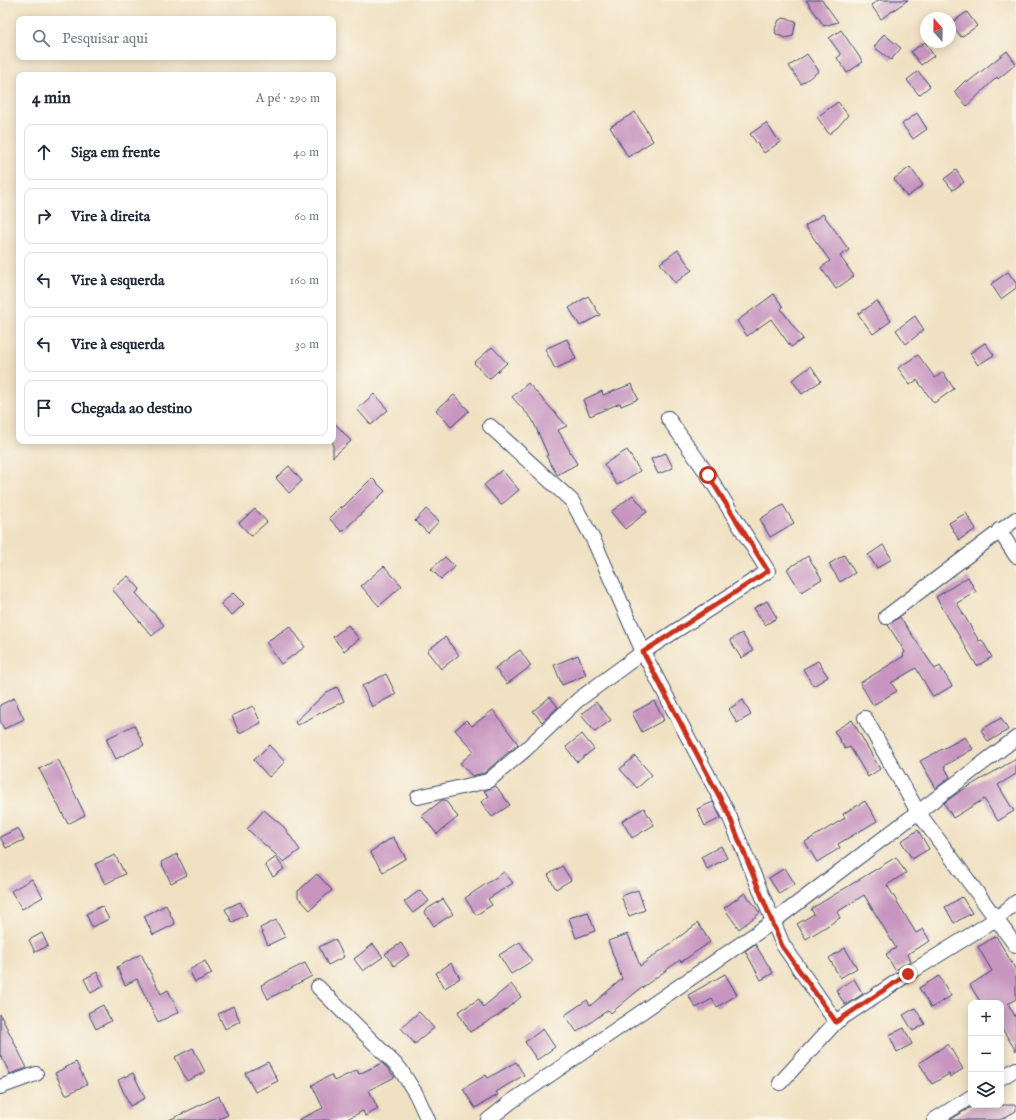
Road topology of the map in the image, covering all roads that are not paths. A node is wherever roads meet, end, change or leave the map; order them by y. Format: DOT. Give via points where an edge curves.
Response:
graph roads {
  1 [pos="668,418"];
  2 [pos="490,426"];
  3 [pos="1016,519"];
  4 [pos="999,530"];
  5 [pos="1016,556"];
  6 [pos="886,616"];
  7 [pos="643,652"];
  8 [pos="865,718"];
  9 [pos="1016,738"];
  10 [pos="418,797"];
  11 [pos="918,812"];
  12 [pos="1016,902"];
  13 [pos="996,919"];
  14 [pos="774,921"];
  15 [pos="1016,946"];
  16 [pos="318,987"];
  17 [pos="836,1022"];
  18 [pos="1016,1069"];
  19 [pos="36,1074"];
  20 [pos="1004,1076"];
  21 [pos="780,1083"];
  22 [pos="0,1087"];
  23 [pos="968,1099"];
  24 [pos="428,1120"];
  25 [pos="488,1120"];
  26 [pos="934,1120"];
  1 -- 7 [label="street" via="708,475 768,571"];
  2 -- 7 [label="street" via="572,501 594,541"];
  3 -- 4 [label="street"];
  4 -- 5 [label="street"];
  4 -- 6 [label="street"];
  7 -- 10 [label="street" via="578,700 525,750 488,780"];
  7 -- 14 [label="street" via="728,813"];
  8 -- 11 [label="street"];
  9 -- 11 [label="street"];
  11 -- 13 [label="street"];
  11 -- 14 [label="street"];
  12 -- 13 [label="street"];
  13 -- 15 [label="street"];
  13 -- 17 [label="street"];
  14 -- 17 [label="street" via="782,946"];
  14 -- 25 [label="street"];
  16 -- 24 [label="street" via="400,1069"];
  17 -- 21 [label="street"];
  18 -- 20 [label="street"];
  19 -- 22 [label="street"];
  23 -- 26 [label="street"];
}
